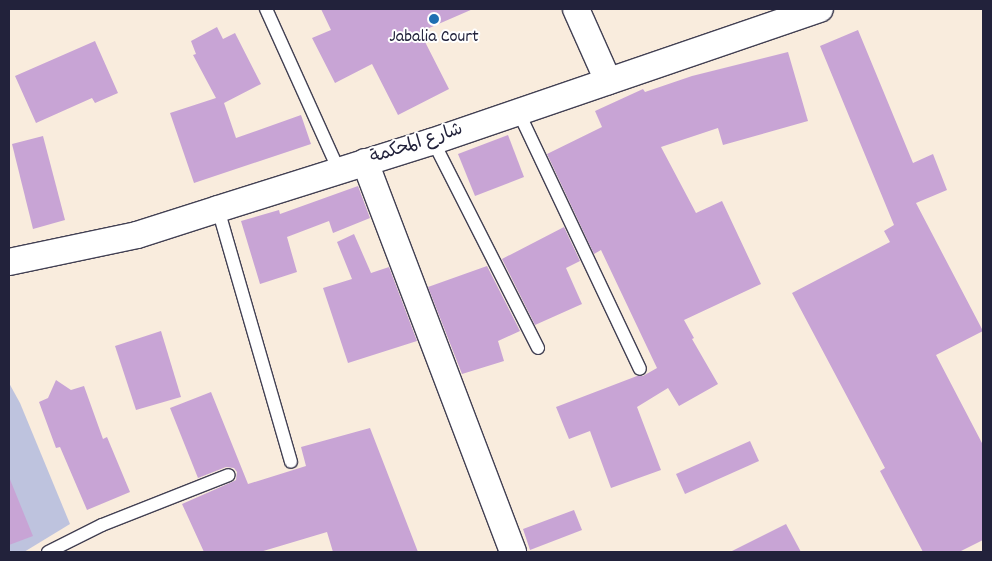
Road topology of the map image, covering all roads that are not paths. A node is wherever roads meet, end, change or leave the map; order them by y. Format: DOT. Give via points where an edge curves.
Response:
graph roads {
  1 [pos="266,9"];
  2 [pos="576,9"];
  3 [pos="820,9"];
  4 [pos="608,81"];
  5 [pos="518,111"];
  6 [pos="433,141"];
  7 [pos="365,162"];
  8 [pos="340,170"];
  9 [pos="218,209"];
  10 [pos="9,262"];
  11 [pos="538,348"];
  12 [pos="640,369"];
  13 [pos="291,462"];
  14 [pos="229,474"];
  15 [pos="48,552"];
  16 [pos="513,552"];
  1 -- 8 [label="lane"];
  2 -- 4 [label="street"];
  3 -- 4 [label="street, شارع المحكمة"];
  4 -- 5 [label="street, شارع المحكمة"];
  5 -- 6 [label="street, شارع المحكمة"];
  5 -- 12 [label="lane"];
  6 -- 7 [label="street, شارع المحكمة"];
  6 -- 11 [label="lane"];
  7 -- 8 [label="street, شارع المحكمة"];
  7 -- 16 [label="street"];
  8 -- 9 [label="street, شارع المحكمة"];
  9 -- 10 [label="street, شارع المحكمة" via="137,235"];
  9 -- 13 [label="lane"];
  14 -- 15 [label="lane" via="102,525"];
}
